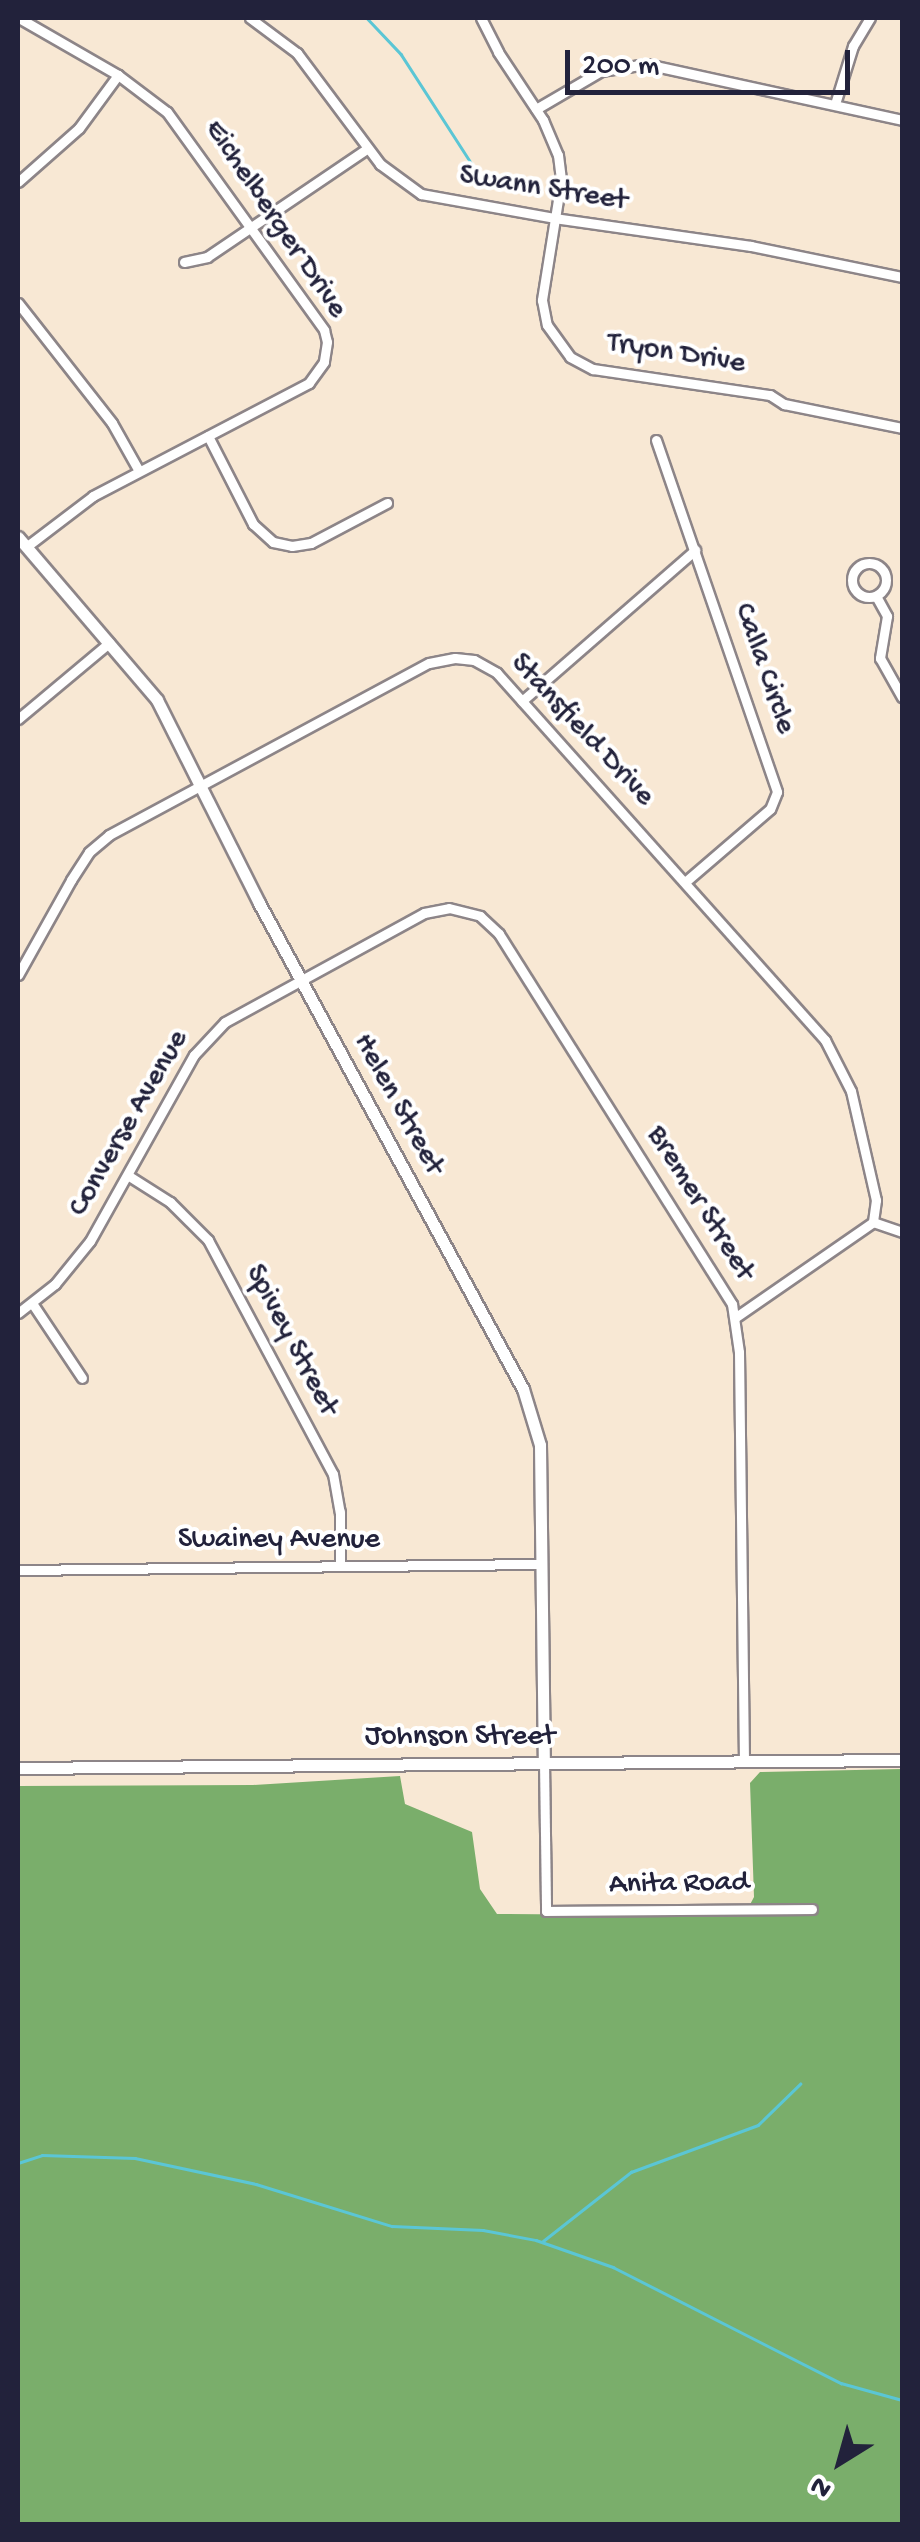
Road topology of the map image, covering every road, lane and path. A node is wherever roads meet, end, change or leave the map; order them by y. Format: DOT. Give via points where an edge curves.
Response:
graph roads {
  1 [pos="19,18"];
  2 [pos="250,18"];
  3 [pos="481,18"];
  4 [pos="870,18"];
  5 [pos="118,75"];
  6 [pos="835,104"];
  7 [pos="536,109"];
  8 [pos="902,120"];
  9 [pos="368,148"];
  10 [pos="18,182"];
  11 [pos="554,218"];
  12 [pos="251,226"];
  13 [pos="184,262"];
  14 [pos="902,277"];
  15 [pos="18,303"];
  16 [pos="902,428"];
  17 [pos="208,436"];
  18 [pos="656,440"];
  19 [pos="139,471"];
  20 [pos="387,504"];
  21 [pos="22,542"];
  22 [pos="694,550"];
  23 [pos="876,596"];
  24 [pos="109,643"];
  25 [pos="902,698"];
  26 [pos="522,701"];
  27 [pos="18,719"];
  28 [pos="200,782"];
  29 [pos="685,882"];
  30 [pos="18,975"];
  31 [pos="300,979"];
  32 [pos="129,1176"];
  33 [pos="873,1222"];
  34 [pos="902,1232"];
  35 [pos="32,1304"];
  36 [pos="18,1313"];
  37 [pos="736,1317"];
  38 [pos="82,1378"];
  39 [pos="542,1564"];
  40 [pos="340,1565"];
  41 [pos="18,1570"];
  42 [pos="902,1760"];
  43 [pos="744,1761"];
  44 [pos="544,1762"];
  45 [pos="18,1768"];
  46 [pos="812,1909"];
  1 -- 5 [label="street, Eichelberger Drive"];
  2 -- 9 [label="street, Swann Street" via="306,62"];
  3 -- 7 [label="street, Tryon Drive"];
  4 -- 6 [label="street"];
  5 -- 10 [label="street" via="79,128"];
  5 -- 12 [label="street, Eichelberger Drive" via="185,132"];
  6 -- 7 [label="street" via="633,64 583,79"];
  6 -- 8 [label="street"];
  7 -- 11 [label="street, Tryon Drive" via="560,168"];
  9 -- 11 [label="street, Swann Street" via="420,194"];
  9 -- 12 [label="street"];
  11 -- 14 [label="street, Swann Street" via="751,246"];
  11 -- 16 [label="street, Tryon Drive" via="544,312 560,348 580,364 770,394 784,404"];
  12 -- 13 [label="street" via="207,256"];
  12 -- 17 [label="street, Eichelberger Drive" via="324,330 326,355 309,383"];
  15 -- 19 [label="street" via="112,423"];
  17 -- 19 [label="street, Eichelberger Drive"];
  17 -- 20 [label="street" via="254,524 272,542 310,543"];
  18 -- 22 [label="street, Calla Circle"];
  19 -- 21 [label="street, Eichelberger Drive"];
  21 -- 24 [label="street, Helen Street"];
  22 -- 26 [label="street"];
  22 -- 29 [label="street, Calla Circle" via="777,792 770,810"];
  23 -- 25 [label="street" via="887,616 880,658"];
  24 -- 27 [label="street"];
  24 -- 28 [label="street, Helen Street" via="157,700"];
  26 -- 28 [label="street, Stansfield Drive" via="480,662 442,660"];
  26 -- 29 [label="street, Stansfield Drive"];
  28 -- 30 [label="street, Stansfield Drive" via="89,852"];
  28 -- 31 [label="street, Helen Street"];
  29 -- 33 [label="street, Stansfield Drive" via="835,1056 868,1164"];
  31 -- 32 [label="street, Converse Avenue" via="240,1010 198,1050"];
  31 -- 37 [label="street, Bremer Street" via="436,909 462,909 490,924"];
  31 -- 39 [label="street, Helen Street" via="531,1407 540,1445"];
  32 -- 35 [label="street, Converse Avenue" via="76,1260"];
  32 -- 40 [label="street, Spivey Street" via="170,1202 208,1240 333,1474"];
  33 -- 34 [label="street"];
  33 -- 37 [label="street"];
  35 -- 36 [label="street, Converse Avenue"];
  35 -- 38 [label="street"];
  37 -- 43 [label="street, Bremer Street"];
  39 -- 40 [label="street, Swainey Avenue"];
  39 -- 44 [label="street, Helen Street"];
  40 -- 41 [label="street, Swainey Avenue"];
  42 -- 43 [label="street, Johnson Street"];
  43 -- 44 [label="street, Johnson Street"];
  44 -- 45 [label="street, Johnson Street"];
  44 -- 46 [label="street, Anita Road" via="546,1911"];
}
